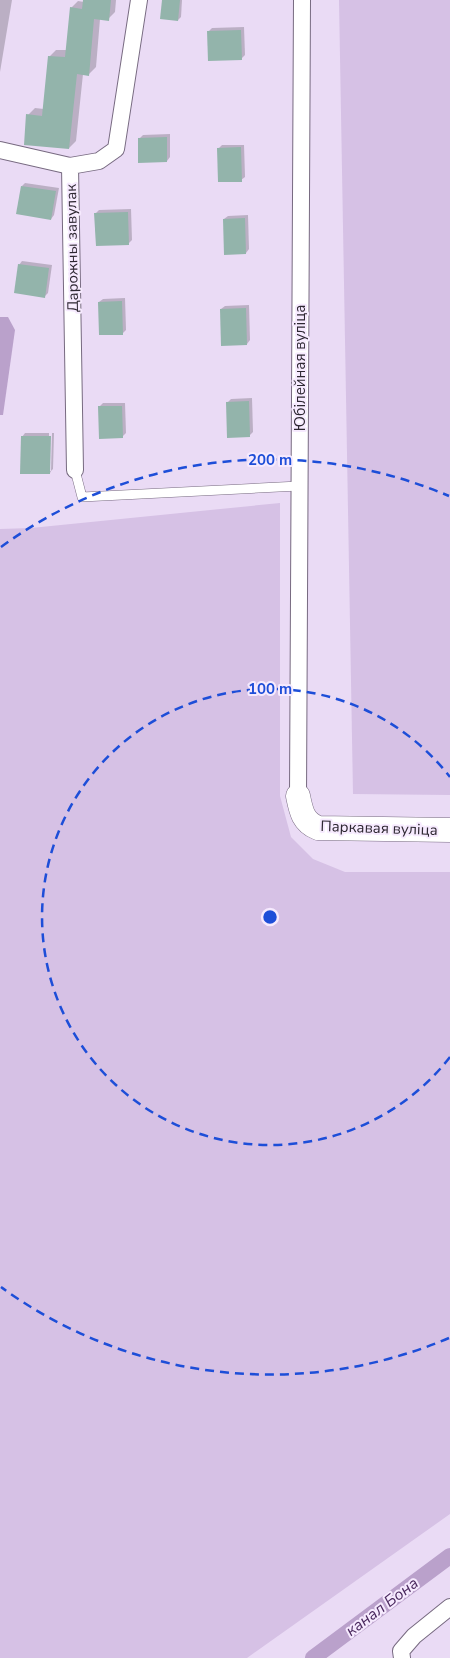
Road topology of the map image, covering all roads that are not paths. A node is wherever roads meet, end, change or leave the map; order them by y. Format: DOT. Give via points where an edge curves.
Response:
graph roads {
  1 [pos="139,0"];
  2 [pos="302,0"];
  3 [pos="0,150"];
  4 [pos="70,166"];
  5 [pos="75,470"];
  6 [pos="300,486"];
  7 [pos="298,796"];
  8 [pos="450,830"];
  9 [pos="450,1607"];
  10 [pos="402,1658"];
  1 -- 4 [label="street, Дарожны завулак" via="116,149 99,161"];
  2 -- 6 [label="street, Юбілейная вуліца"];
  3 -- 4 [label="street"];
  4 -- 5 [label="street, Дарожны завулак"];
  5 -- 6 [label="lane" via="82,497"];
  6 -- 7 [label="street, Юбілейная вуліца"];
  7 -- 8 [label="street, Паркавая вуліца" via="304,819 318,828"];
  9 -- 10 [label="street" via="414,1636 401,1651"];
}
